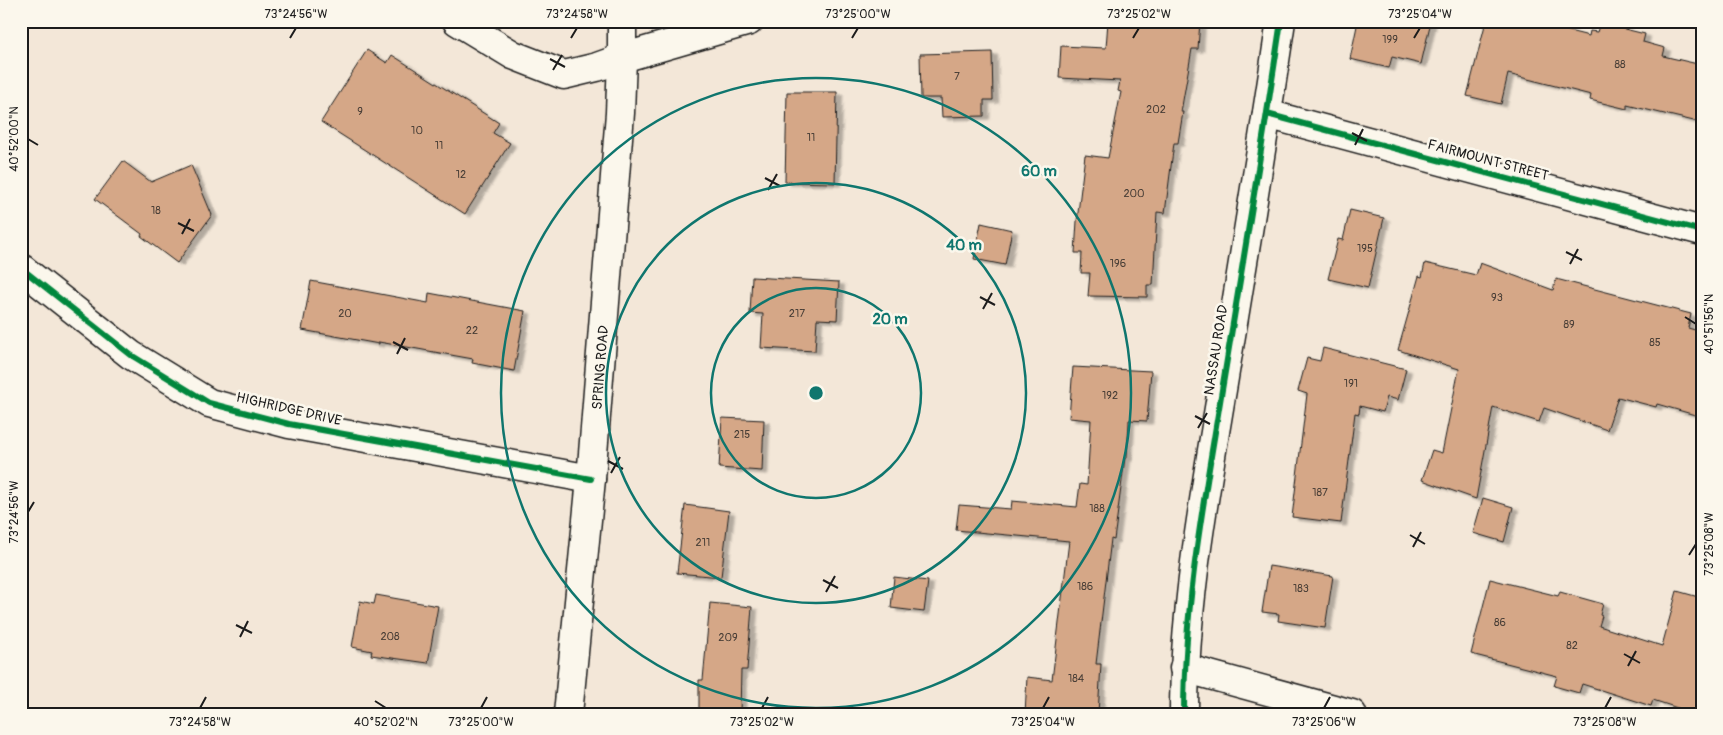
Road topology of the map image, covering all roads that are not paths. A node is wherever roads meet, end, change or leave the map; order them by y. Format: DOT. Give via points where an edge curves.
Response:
graph roads {
  1 [pos="457,21"];
  2 [pos="622,21"];
  3 [pos="749,21"];
  4 [pos="1281,21"];
  5 [pos="622,58"];
  6 [pos="1267,114"];
  7 [pos="1702,231"];
  8 [pos="21,268"];
  9 [pos="591,479"];
  10 [pos="1184,668"];
  11 [pos="568,714"];
  12 [pos="1184,714"];
  13 [pos="1352,714"];
  1 -- 5 [label="street" via="513,55 564,75"];
  2 -- 5 [label="street, SPRING ROAD"];
  3 -- 5 [label="street"];
  4 -- 6 [label="street, NASSAU ROAD"];
  5 -- 9 [label="street, SPRING ROAD"];
  6 -- 7 [label="street, FAIRMOUNT STREET"];
  6 -- 10 [label="street, NASSAU ROAD" via="1198,536"];
  8 -- 9 [label="street, HIGHRIDGE DRIVE" via="131,355 209,403 290,424"];
  9 -- 11 [label="street, SPRING ROAD"];
  10 -- 12 [label="street, NASSAU ROAD"];
  10 -- 13 [label="street"];
}
